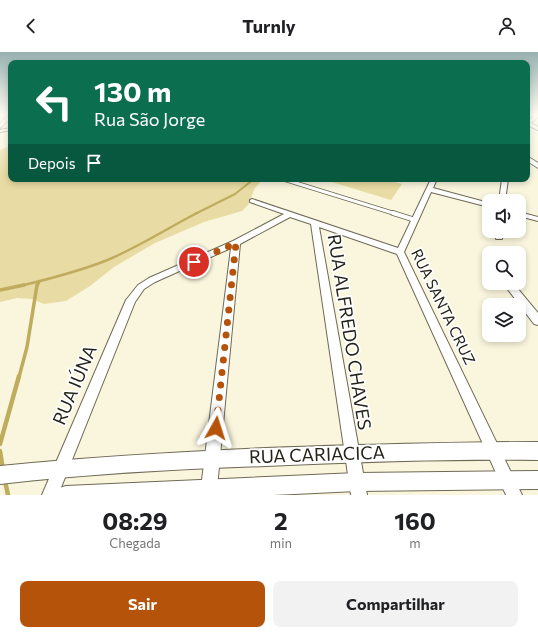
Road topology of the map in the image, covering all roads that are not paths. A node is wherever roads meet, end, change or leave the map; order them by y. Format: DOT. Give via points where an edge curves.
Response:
graph roads {
  1 [pos="530,159"];
  2 [pos="538,166"];
  3 [pos="293,182"];
  4 [pos="432,182"];
  5 [pos="505,182"];
  6 [pos="429,189"];
  7 [pos="503,194"];
  8 [pos="252,201"];
  9 [pos="482,203"];
  10 [pos="290,214"];
  11 [pos="526,216"];
  12 [pos="538,219"];
  13 [pos="415,220"];
  14 [pos="314,222"];
  15 [pos="236,243"];
  16 [pos="400,252"];
  17 [pos="514,290"];
  18 [pos="538,321"];
  19 [pos="493,450"];
  20 [pos="538,450"];
  21 [pos="352,453"];
  22 [pos="212,459"];
  23 [pos="61,468"];
  24 [pos="0,476"];
  25 [pos="538,480"];
  26 [pos="208,488"];
  27 [pos="510,488"];
  28 [pos="358,489"];
  29 [pos="50,495"];
  30 [pos="66,495"];
  1 -- 2 [label="street"];
  3 -- 13 [label="lane"];
  4 -- 6 [label="street"];
  5 -- 7 [label="street"];
  6 -- 9 [label="street"];
  6 -- 13 [label="street"];
  8 -- 10 [label="street, RUA SANTA CRUZ"];
  10 -- 14 [label="street, RUA SANTA CRUZ"];
  10 -- 15 [label="street"];
  11 -- 12 [label="street"];
  13 -- 16 [label="street"];
  14 -- 16 [label="street, RUA SANTA CRUZ"];
  14 -- 21 [label="street, RUA ALFREDO CHAVES"];
  15 -- 22 [label="street"];
  15 -- 23 [label="street, RUA IÚNA" via="152,280 138,291 131,300"];
  16 -- 19 [label="street, RUA SANTA CRUZ"];
  17 -- 18 [label="street"];
  19 -- 20 [label="street, RUA CARIACICA"];
  19 -- 21 [label="street, RUA CARIACICA"];
  19 -- 27 [label="street, RUA SANTA CRUZ"];
  21 -- 22 [label="street, RUA CARIACICA"];
  21 -- 28 [label="street, RUA ALFREDO CHAVES"];
  22 -- 23 [label="street, RUA CARIACICA"];
  22 -- 26 [label="street"];
  23 -- 24 [label="street, RUA CARIACICA"];
  23 -- 29 [label="street, RUA IÚNA"];
  25 -- 27 [label="street, RUA CARIACICA"];
  26 -- 28 [label="street, RUA CARIACICA"];
  26 -- 30 [label="street, RUA CARIACICA"];
  27 -- 28 [label="street, RUA CARIACICA"];
}
